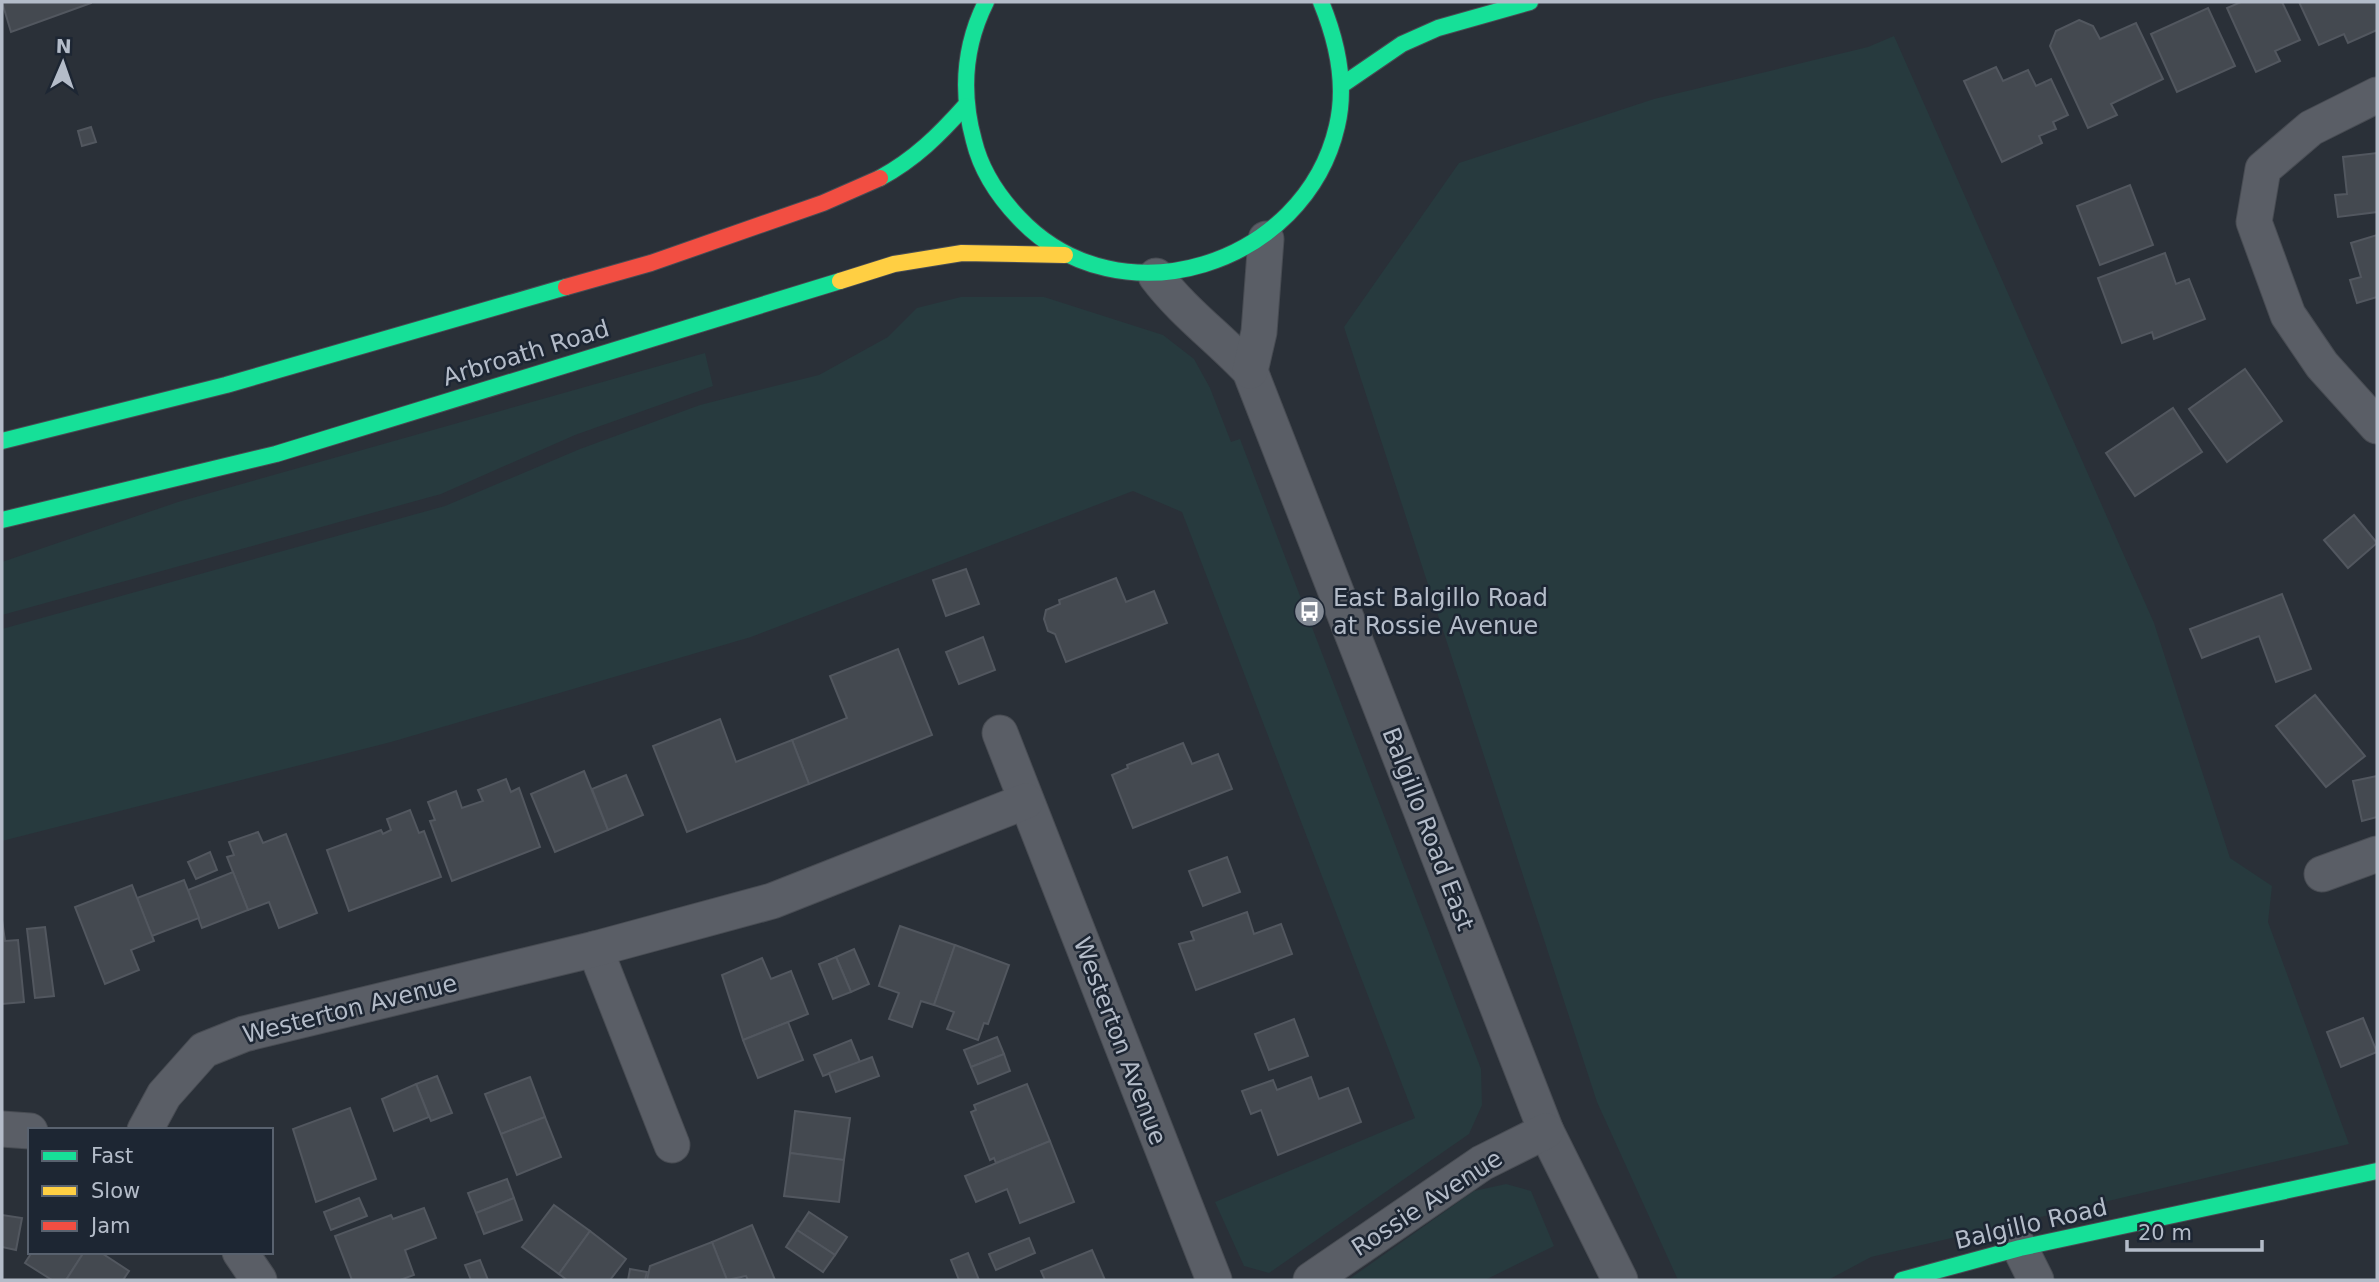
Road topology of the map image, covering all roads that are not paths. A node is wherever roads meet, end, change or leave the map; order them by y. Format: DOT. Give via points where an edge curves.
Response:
graph roads {
  1 [pos="986,2"];
  2 [pos="1321,2"];
  3 [pos="1530,2"];
  4 [pos="1342,85"];
  5 [pos="2377,95"];
  6 [pos="965,106"];
  7 [pos="1266,239"];
  8 [pos="1065,255"];
  9 [pos="1156,276"];
  10 [pos="1250,371"];
  11 [pos="2377,426"];
  12 [pos="2,441"];
  13 [pos="2,520"];
  14 [pos="1000,733"];
  15 [pos="1026,801"];
  16 [pos="2377,855"];
  17 [pos="2322,874"];
  18 [pos="595,948"];
  19 [pos="146,1128"];
  20 [pos="2,1129"];
  21 [pos="28,1131"];
  22 [pos="1546,1131"];
  23 [pos="672,1145"];
  24 [pos="2377,1171"];
  25 [pos="2020,1248"];
  26 [pos="241,1254"];
  27 [pos="259,1280"];
  28 [pos="1214,1280"];
  29 [pos="1311,1280"];
  30 [pos="1620,1280"];
  31 [pos="1902,1280"];
  32 [pos="2036,1280"];
  1 -- 6 [label="main road" via="966,59"];
  2 -- 4 [label="main road" via="1336,42"];
  3 -- 4 [label="main road" via="1426,33"];
  4 -- 7 [label="main road" via="1333,144 1307,196"];
  5 -- 11 [label="street" via="2311,128 2263,169 2254,222 2288,315 2322,365"];
  6 -- 8 [label="main road" via="975,151 996,192 1027,228"];
  6 -- 12 [label="main road, Arbroath Road" via="936,139 906,163 823,203 611,274 226,385"];
  7 -- 9 [label="main road" via="1214,266"];
  7 -- 10 [label="street" via="1259,332"];
  8 -- 9 [label="main road" via="1109,271"];
  8 -- 13 [label="main road, Arbroath Road" via="962,253 894,264 276,454"];
  9 -- 10 [label="street, Balgillo Road East" via="1177,304"];
  10 -- 22 [label="street, Balgillo Road East"];
  14 -- 15 [label="street, Westerton Avenue"];
  15 -- 18 [label="street, Westerton Avenue" via="772,901"];
  15 -- 28 [label="street, Westerton Avenue"];
  16 -- 17 [label="street"];
  18 -- 19 [label="street, Westerton Avenue" via="244,1034 204,1050 164,1095"];
  18 -- 23 [label="street"];
  20 -- 21 [label="street"];
  22 -- 29 [label="street, Rossie Avenue" via="1482,1163"];
  22 -- 30 [label="street, Balgillo Road East"];
  24 -- 25 [label="main road, Balgillo Road"];
  25 -- 31 [label="main road, Balgillo Road"];
  25 -- 32 [label="street"];
  26 -- 27 [label="street"];
}
